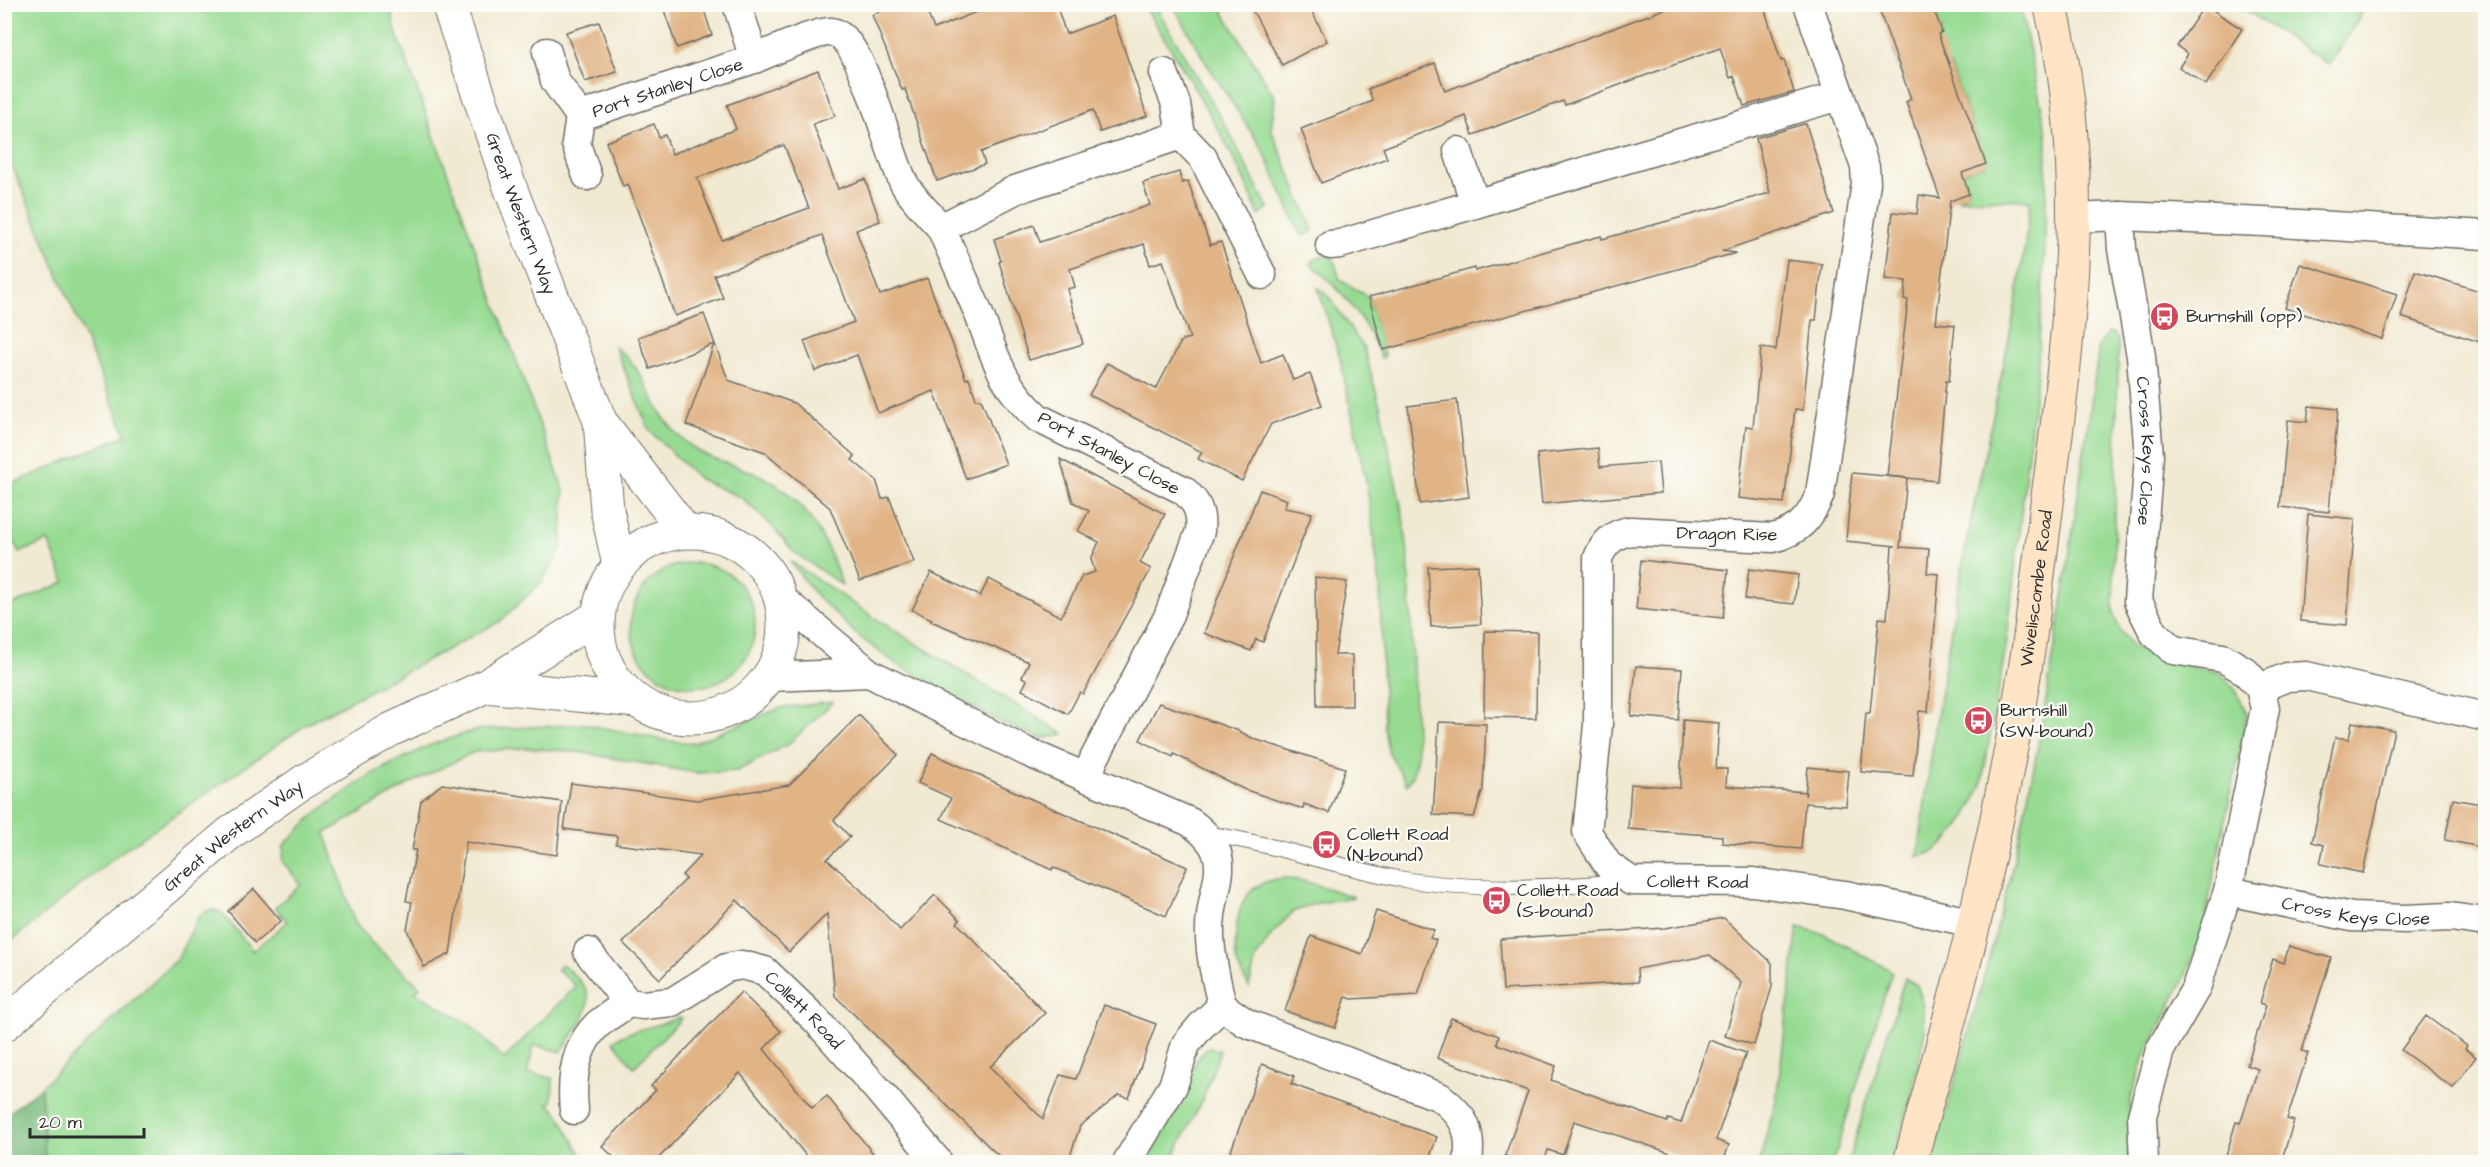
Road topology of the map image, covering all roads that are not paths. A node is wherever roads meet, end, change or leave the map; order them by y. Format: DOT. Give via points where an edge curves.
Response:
graph roads {
  1 [pos="448,4"];
  2 [pos="737,4"];
  3 [pos="1809,4"];
  4 [pos="2050,4"];
  5 [pos="547,52"];
  6 [pos="754,59"];
  7 [pos="1164,74"];
  8 [pos="1839,96"];
  9 [pos="580,116"];
  10 [pos="1180,135"];
  11 [pos="1458,151"];
  12 [pos="587,176"];
  13 [pos="1475,204"];
  14 [pos="2120,216"];
  15 [pos="2073,218"];
  16 [pos="941,228"];
  17 [pos="2486,235"];
  18 [pos="1329,245"];
  19 [pos="1262,275"];
  20 [pos="600,421"];
  21 [pos="685,531"];
  22 [pos="619,565"];
  23 [pos="782,599"];
  24 [pos="598,616"];
  25 [pos="869,673"];
  26 [pos="769,677"];
  27 [pos="486,686"];
  28 [pos="2259,688"];
  29 [pos="637,701"];
  30 [pos="2486,717"];
  31 [pos="1087,778"];
  32 [pos="1207,834"];
  33 [pos="1631,881"];
  34 [pos="2228,891"];
  35 [pos="2486,922"];
  36 [pos="1974,923"];
  37 [pos="588,952"];
  38 [pos="628,1003"];
  39 [pos="1222,1006"];
  40 [pos="4,1025"];
  41 [pos="574,1110"];
  42 [pos="938,1162"];
  43 [pos="1127,1162"];
  44 [pos="1468,1162"];
  45 [pos="1910,1162"];
  46 [pos="2144,1162"];
  1 -- 20 [label="street, Great Western Way" via="510,187"];
  2 -- 6 [label="street, Port Stanley Close"];
  3 -- 8 [label="street, Dragon Rise"];
  4 -- 15 [label="main road, Wiveliscombe Road" via="2072,130"];
  5 -- 9 [label="street, Port Stanley Close" via="555,81"];
  6 -- 9 [label="street, Port Stanley Close"];
  6 -- 16 [label="street, Port Stanley Close" via="829,31 843,35 862,70 905,185"];
  7 -- 10 [label="street" via="1176,104"];
  8 -- 13 [label="street"];
  8 -- 33 [label="street, Dragon Rise" via="1865,167 1866,183 1825,466 1813,511 1801,526 1773,538 1622,532 1606,543 1598,558 1598,725 1587,832 1608,865"];
  9 -- 12 [label="street, Port Stanley Close" via="576,144"];
  10 -- 16 [label="street" via="1015,190"];
  10 -- 19 [label="street" via="1203,158"];
  11 -- 13 [label="street"];
  13 -- 18 [label="street"];
  14 -- 15 [label="street"];
  14 -- 17 [label="street"];
  14 -- 28 [label="street, Cross Keys Close" via="2141,356 2149,456 2138,601 2154,633 2174,650 2223,658 2245,671"];
  15 -- 36 [label="main road, Wiveliscombe Road" via="2067,335 2028,645"];
  16 -- 31 [label="street, Port Stanley Close" via="1003,377 1022,404 1038,418 1183,490 1199,508 1200,531 1168,616"];
  20 -- 21 [label="street, Great Western Way"];
  20 -- 22 [label="street, Great Western Way" via="608,510"];
  21 -- 22 [label="street" via="660,536"];
  21 -- 23 [label="street" via="717,534 746,548 768,570"];
  22 -- 24 [label="street" via="605,589"];
  23 -- 25 [label="street, Collett Road"];
  23 -- 26 [label="street" via="784,634 781,652"];
  24 -- 27 [label="street, Great Western Way"];
  24 -- 29 [label="street" via="606,664"];
  25 -- 26 [label="street, Collett Road"];
  25 -- 31 [label="street, Collett Road"];
  26 -- 29 [label="street" via="749,698 723,713 694,718 664,714"];
  27 -- 29 [label="street"];
  27 -- 40 [label="street, Great Western Way" via="390,730 303,782 230,833"];
  28 -- 30 [label="street" via="2287,677 2306,676"];
  28 -- 34 [label="street" via="2265,708"];
  31 -- 32 [label="street, Collett Road" via="1190,822"];
  32 -- 33 [label="lane, Collett Road" via="1404,879 1502,888"];
  32 -- 39 [label="street" via="1221,869 1209,932"];
  33 -- 36 [label="street, Collett Road" via="1753,882 1845,895"];
  34 -- 35 [label="street, Cross Keys Close" via="2352,917 2450,917"];
  34 -- 46 [label="street" via="2196,988 2160,1050 2142,1116"];
  36 -- 45 [label="main road, Wiveliscombe Road"];
  37 -- 38 [label="street"];
  38 -- 41 [label="street" via="597,1026 584,1043 572,1082"];
  38 -- 42 [label="street, Collett Road" via="672,1002 726,968 742,965 765,971 816,1020"];
  39 -- 43 [label="street" via="1186,1044 1173,1086"];
  39 -- 44 [label="street" via="1246,1023 1440,1097 1455,1109 1467,1128"];
}
